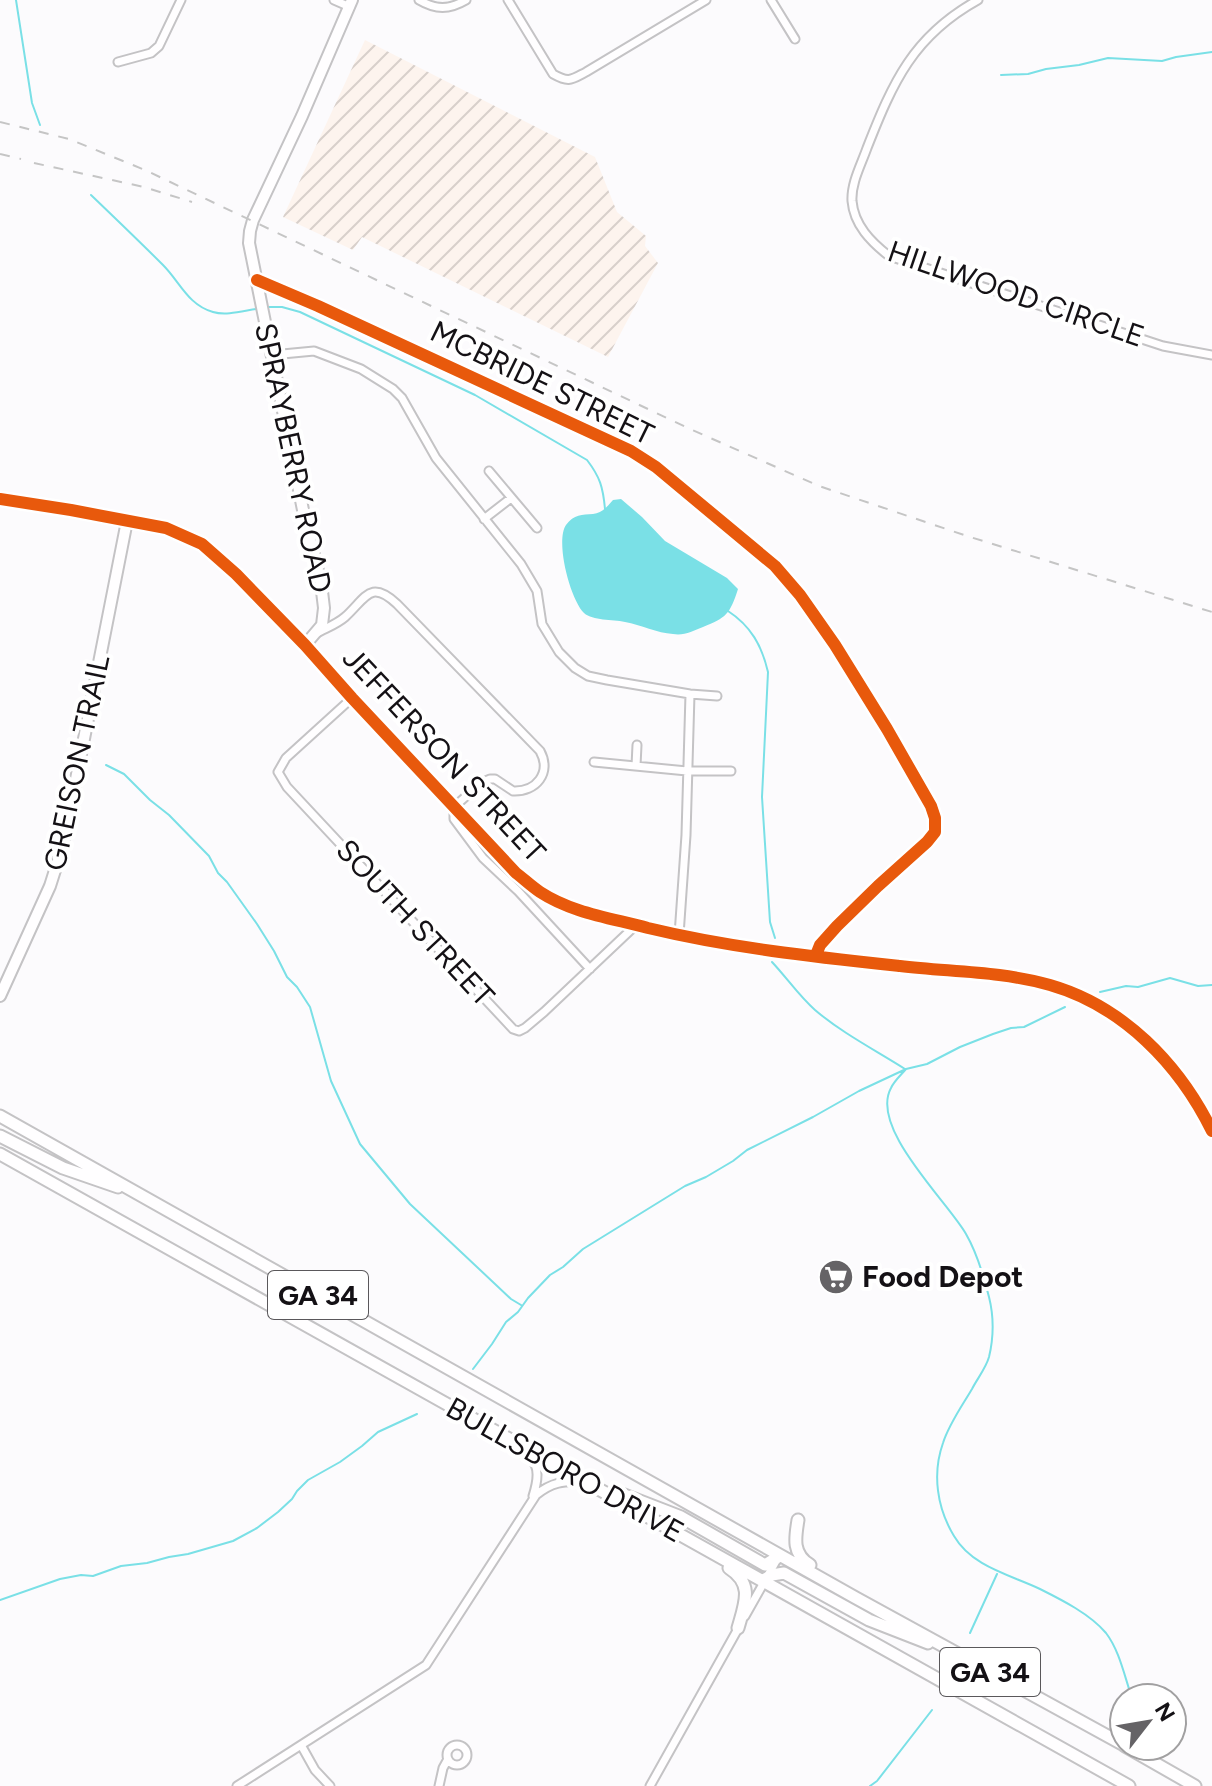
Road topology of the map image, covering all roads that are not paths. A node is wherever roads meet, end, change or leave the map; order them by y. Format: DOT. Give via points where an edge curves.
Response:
graph roads {
  1 [pos="181,0"];
  2 [pos="334,0"];
  3 [pos="419,0"];
  4 [pos="466,0"];
  5 [pos="508,0"];
  6 [pos="706,0"];
  7 [pos="771,0"];
  8 [pos="978,0"];
  9 [pos="351,4"];
  10 [pos="795,39"];
  11 [pos="118,62"];
  12 [pos="257,280"];
  13 [pos="272,355"];
  14 [pos="1212,355"];
  15 [pos="489,471"];
  16 [pos="511,498"];
  17 [pos="0,499"];
  18 [pos="484,519"];
  19 [pos="127,521"];
  20 [pos="537,528"];
  21 [pos="316,634"];
  22 [pos="305,645"];
  23 [pos="690,694"];
  24 [pos="717,696"];
  25 [pos="352,698"];
  26 [pos="637,745"];
  27 [pos="594,762"];
  28 [pos="636,766"];
  29 [pos="687,771"];
  30 [pos="731,771"];
  31 [pos="454,807"];
  32 [pos="636,924"];
  33 [pos="679,935"];
  34 [pos="816,955"];
  35 [pos="590,969"];
  36 [pos="0,996"];
  37 [pos="0,1116"];
  38 [pos="1212,1131"];
  39 [pos="0,1136"];
  40 [pos="0,1154"];
  41 [pos="141,1194"];
  42 [pos="490,1427"];
  43 [pos="587,1481"];
  44 [pos="528,1509"];
  45 [pos="798,1520"];
  46 [pos="697,1544"];
  47 [pos="779,1556"];
  48 [pos="764,1580"];
  49 [pos="845,1592"];
  50 [pos="738,1628"];
  51 [pos="948,1648"];
  52 [pos="1108,1737"];
  53 [pos="301,1745"];
  54 [pos="448,1759"];
  55 [pos="1153,1762"];
  56 [pos="237,1786"];
  57 [pos="330,1786"];
  58 [pos="439,1786"];
  59 [pos="650,1786"];
  60 [pos="1129,1786"];
  61 [pos="1195,1786"];
  1 -- 11 [label="street" via="159,46"];
  2 -- 9 [label="street"];
  3 -- 4 [label="street" via="442,8"];
  5 -- 6 [label="street" via="553,74 565,81"];
  7 -- 10 [label="street"];
  8 -- 14 [label="street, HILLWOOD CIRCLE" via="929,35 895,82 853,186 858,222 889,256 1163,346"];
  9 -- 12 [label="street, SPRAYBERRY ROAD" via="253,220 249,243"];
  12 -- 13 [label="street, SPRAYBERRY ROAD"];
  12 -- 34 [label="street, MCBRIDE STREET" via="631,451 775,566 800,595 887,729 935,818 935,832 927,842 837,926"];
  13 -- 18 [label="street" via="314,351 361,369 393,389 436,458"];
  13 -- 21 [label="street, SPRAYBERRY ROAD" via="321,583 323,622"];
  15 -- 16 [label="street"];
  16 -- 18 [label="street"];
  16 -- 20 [label="street"];
  17 -- 19 [label="street, JEFFERSON STREET"];
  18 -- 23 [label="street" via="532,580 542,624 575,668 588,676"];
  19 -- 22 [label="street, JEFFERSON STREET" via="166,528 202,544"];
  19 -- 36 [label="street, GREISON TRAIL" via="63,845"];
  21 -- 22 [label="street, SPRAYBERRY ROAD"];
  21 -- 31 [label="street" via="342,620 368,595 381,592 540,751 545,768 535,785 513,791 490,779"];
  22 -- 25 [label="street, JEFFERSON STREET"];
  23 -- 24 [label="street"];
  23 -- 29 [label="street"];
  25 -- 31 [label="street, JEFFERSON STREET"];
  25 -- 35 [label="street, SOUTH STREET" via="286,758 278,772 287,787 513,1029 525,1028"];
  26 -- 28 [label="street"];
  27 -- 28 [label="street"];
  28 -- 29 [label="street"];
  29 -- 30 [label="street"];
  29 -- 33 [label="street"];
  31 -- 32 [label="street, JEFFERSON STREET" via="539,891 588,913"];
  31 -- 35 [label="street" via="454,819 483,858"];
  32 -- 33 [label="street, JEFFERSON STREET"];
  32 -- 35 [label="street, SOUTH STREET"];
  33 -- 34 [label="street, JEFFERSON STREET"];
  34 -- 38 [label="street, JEFFERSON STREET" via="1016,978 1090,1001 1128,1025 1173,1067"];
  37 -- 41 [label="main road, BULLSBORO DRIVE / GA 34"];
  39 -- 41 [label="main road" via="63,1168"];
  40 -- 42 [label="main road, BULLSBORO DRIVE / GA 34"];
  41 -- 47 [label="main road, BULLSBORO DRIVE / GA 34"];
  42 -- 43 [label="main road, BULLSBORO DRIVE / GA 34"];
  42 -- 44 [label="street" via="503,1443 535,1463 537,1483"];
  43 -- 44 [label="street" via="552,1484"];
  43 -- 46 [label="main road, BULLSBORO DRIVE / GA 34"];
  43 -- 47 [label="main road" via="681,1517 765,1565"];
  44 -- 53 [label="street" via="426,1665"];
  45 -- 49 [label="main road" via="799,1556"];
  46 -- 48 [label="main road, BULLSBORO DRIVE / GA 34"];
  46 -- 50 [label="main road" via="742,1581 746,1594"];
  47 -- 48 [label="street"];
  47 -- 49 [label="main road, BULLSBORO DRIVE / GA 34"];
  48 -- 50 [label="street"];
  48 -- 51 [label="main road" via="784,1573 869,1620"];
  48 -- 60 [label="main road, BULLSBORO DRIVE / GA 34"];
  49 -- 51 [label="main road, BULLSBORO DRIVE / GA 34"];
  50 -- 59 [label="street"];
  51 -- 52 [label="main road, BULLSBORO DRIVE / GA 34"];
  53 -- 56 [label="street"];
  53 -- 57 [label="street"];
  54 -- 58 [label="street"];
  55 -- 61 [label="main road, BULLSBORO DRIVE / GA 34"];
}
